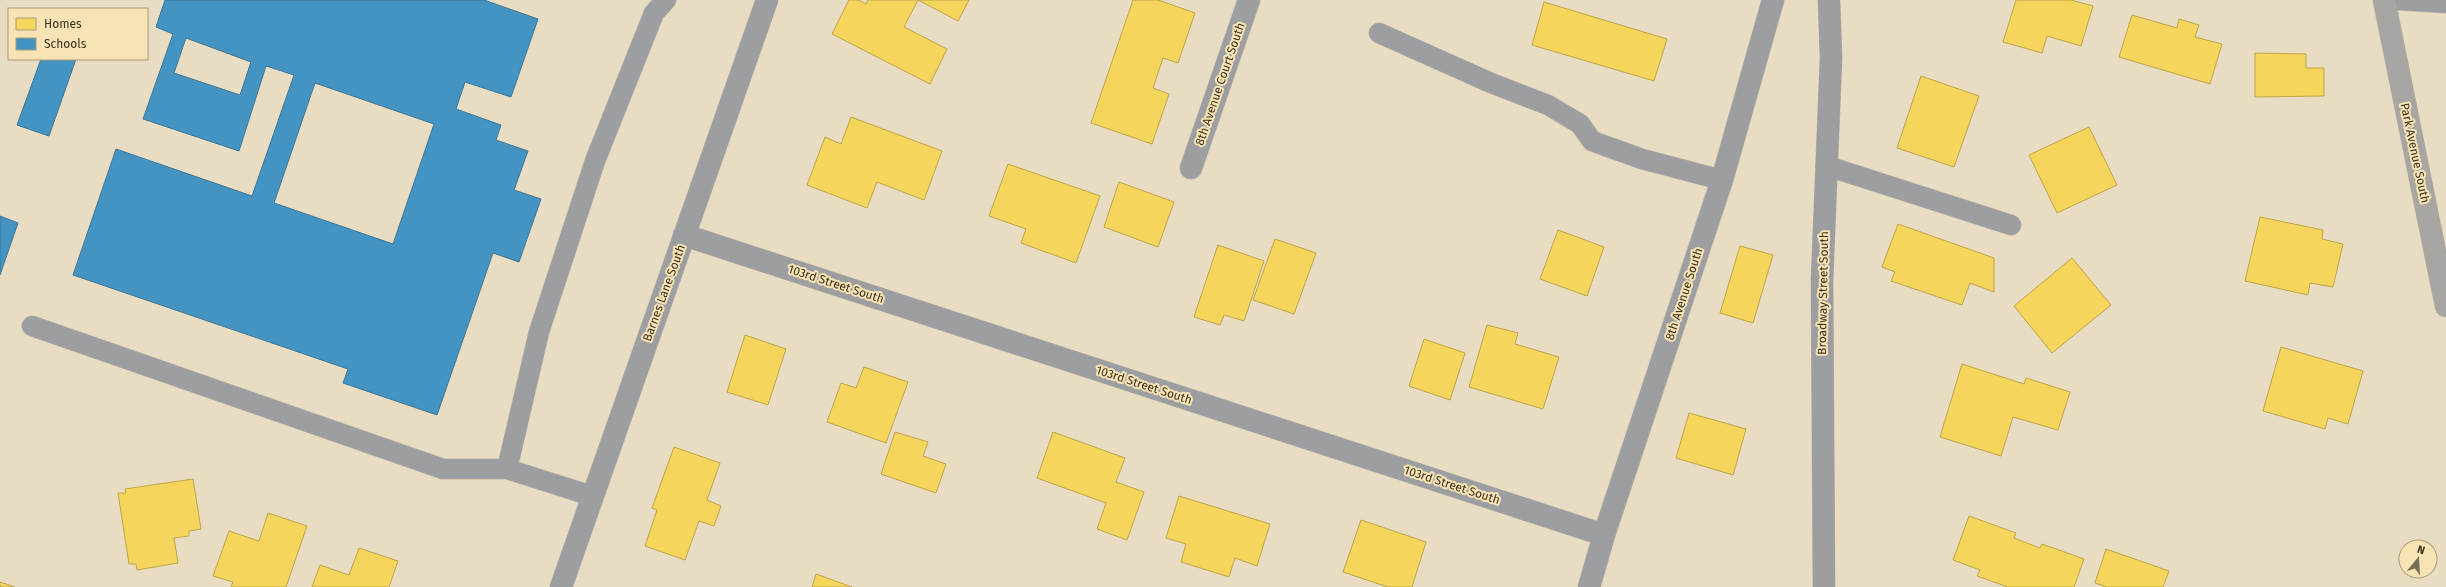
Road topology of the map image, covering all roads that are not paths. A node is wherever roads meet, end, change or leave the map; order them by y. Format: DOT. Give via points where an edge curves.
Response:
graph roads {
  1 [pos="666,0"];
  2 [pos="767,0"];
  3 [pos="1249,0"];
  4 [pos="1773,0"];
  5 [pos="1829,0"];
  6 [pos="2384,0"];
  7 [pos="2397,0"];
  8 [pos="2446,3"];
  9 [pos="1379,32"];
  10 [pos="1827,166"];
  11 [pos="1191,168"];
  12 [pos="1722,180"];
  13 [pos="2011,225"];
  14 [pos="684,235"];
  15 [pos="2446,306"];
  16 [pos="32,326"];
  17 [pos="507,469"];
  18 [pos="592,496"];
  19 [pos="1604,535"];
  20 [pos="561,587"];
  21 [pos="1589,587"];
  22 [pos="1824,587"];
  1 -- 17 [label="lane" via="654,13 595,161 539,332"];
  2 -- 14 [label="street, Barnes Lane South"];
  3 -- 11 [label="street, 8th Avenue Court South"];
  4 -- 12 [label="street, 8th Avenue South"];
  5 -- 10 [label="street, Broadway Street South" via="1831,58"];
  6 -- 15 [label="main road, Park Avenue South"];
  7 -- 8 [label="lane"];
  9 -- 12 [label="lane" via="1491,83 1548,105 1580,124 1592,141 1642,160"];
  10 -- 13 [label="lane"];
  10 -- 22 [label="street, Broadway Street South" via="1822,280"];
  12 -- 19 [label="street, 8th Avenue South"];
  14 -- 18 [label="street, Barnes Lane South"];
  14 -- 19 [label="street, 103rd Street South"];
  16 -- 17 [label="lane" via="443,468"];
  17 -- 18 [label="lane"];
  18 -- 20 [label="street, Barnes Lane South"];
  19 -- 21 [label="street, 8th Avenue South"];
}
